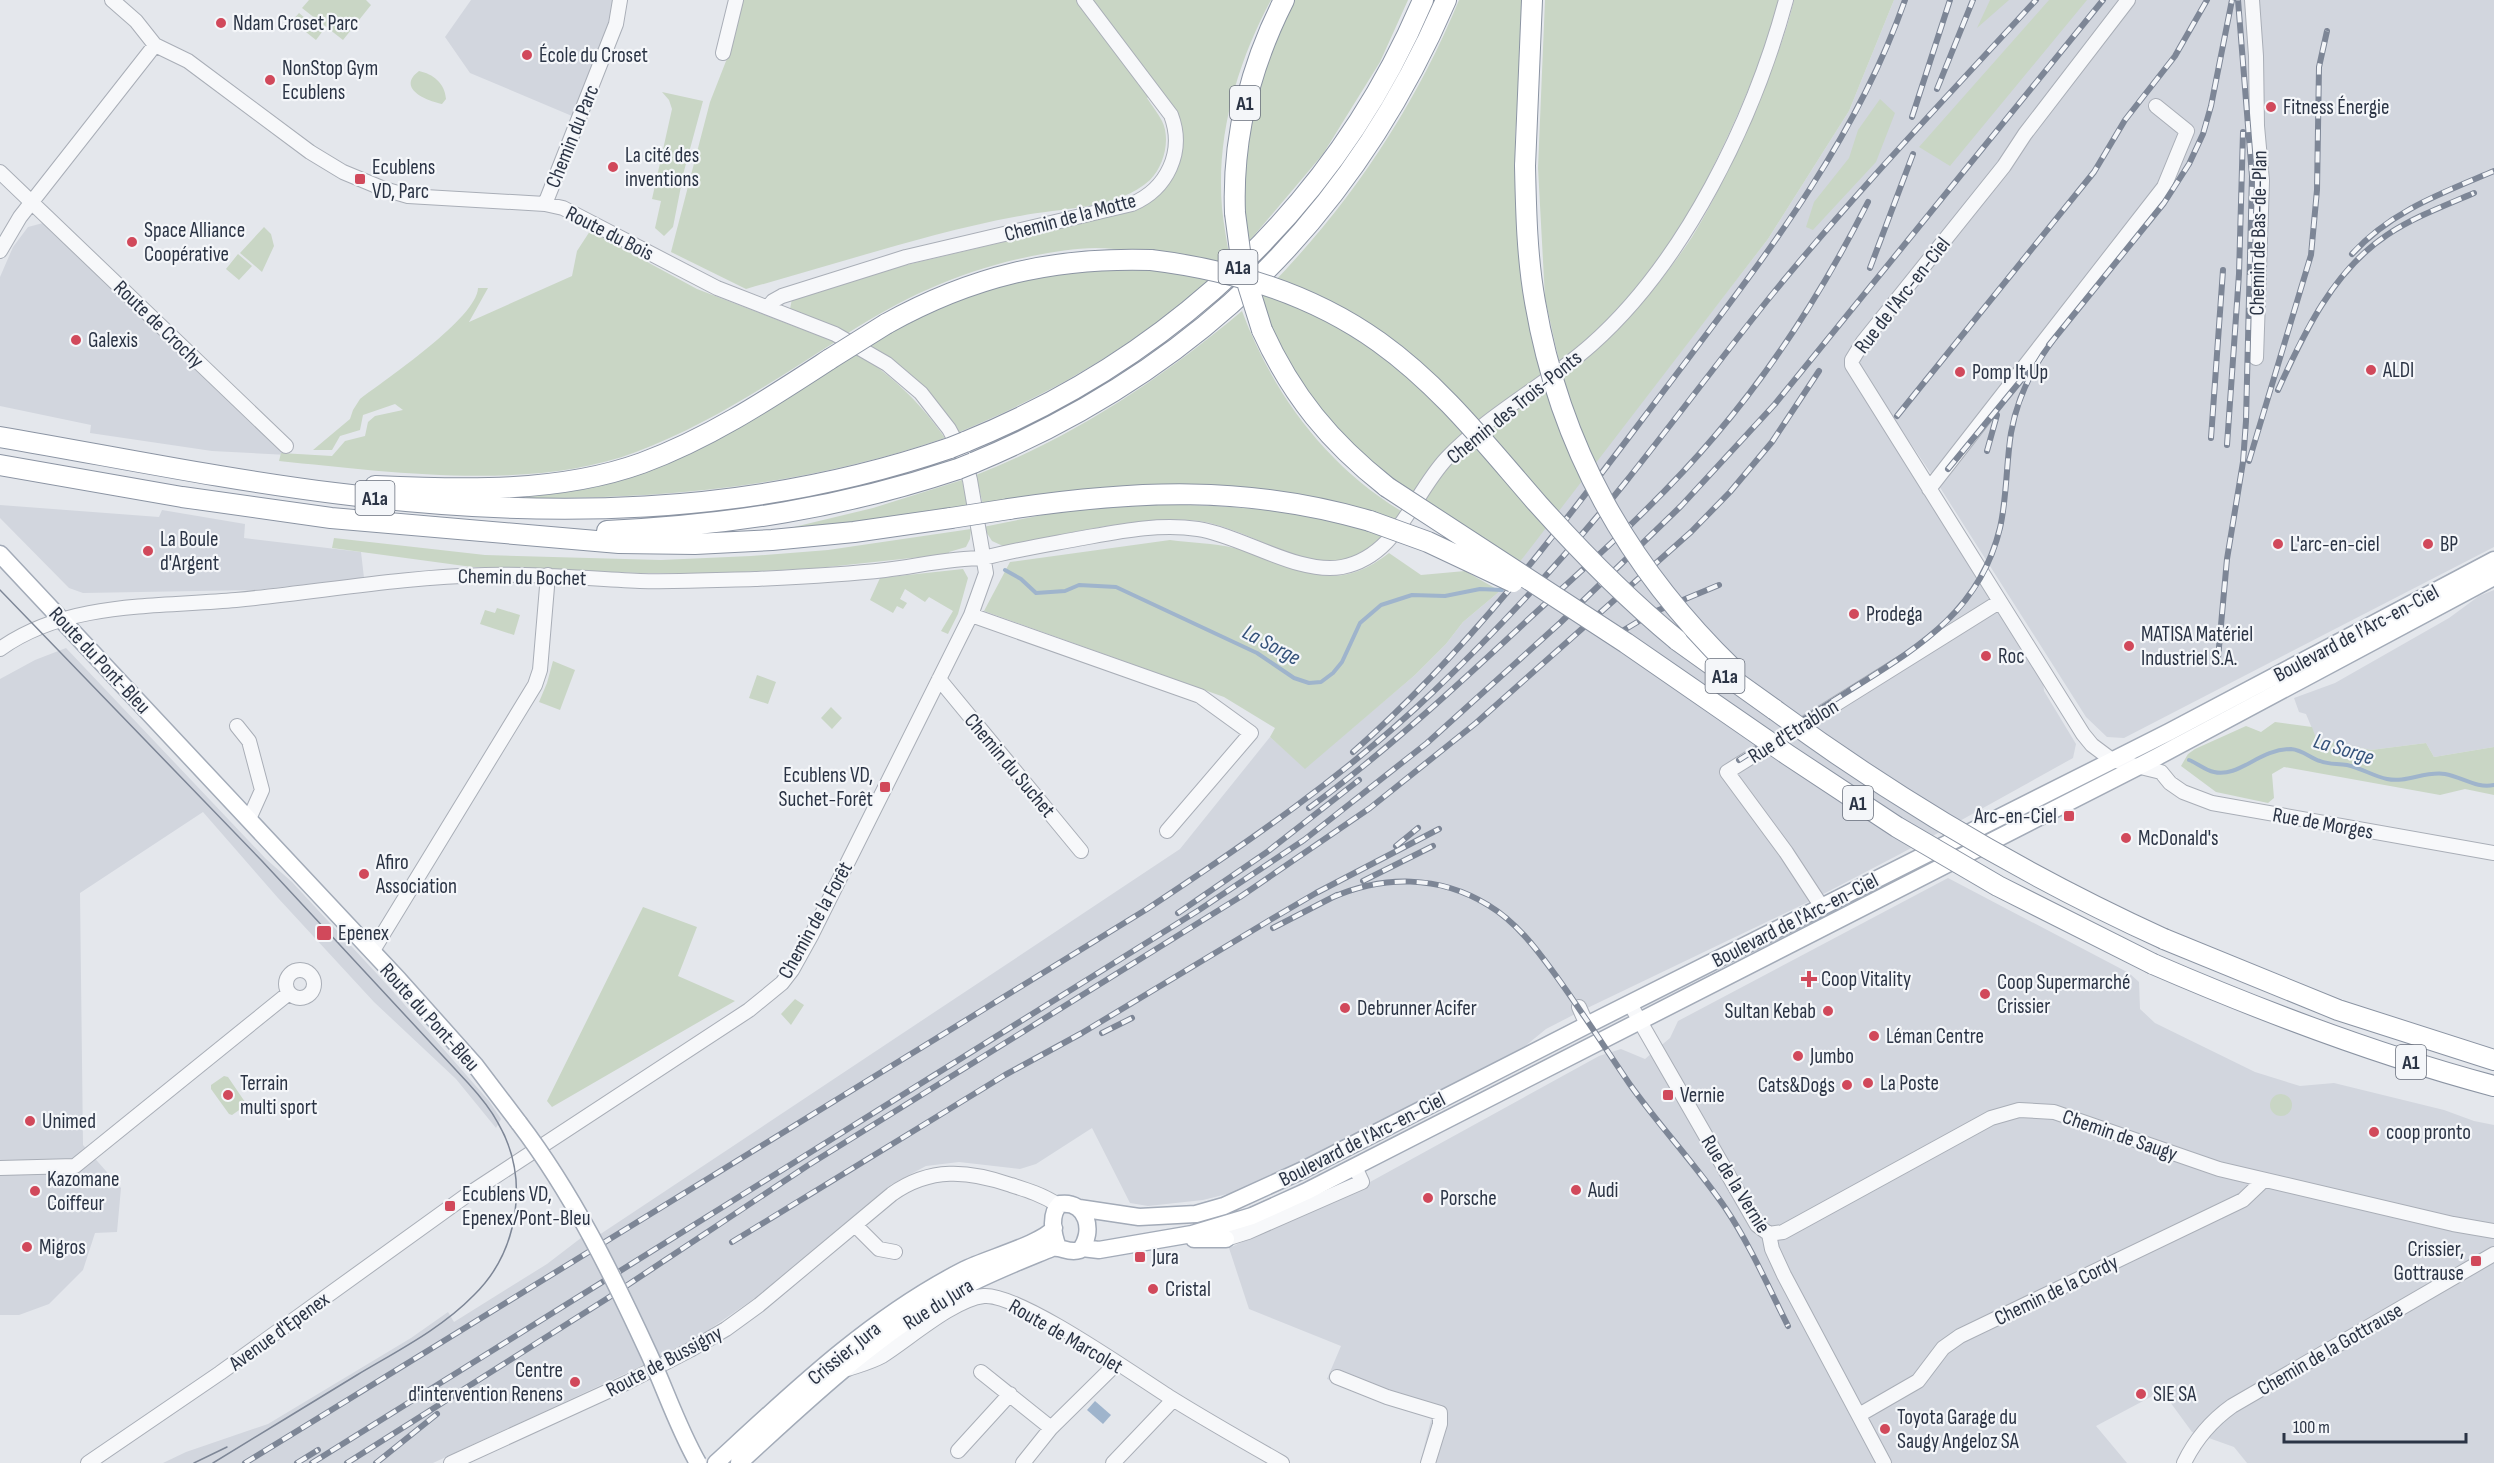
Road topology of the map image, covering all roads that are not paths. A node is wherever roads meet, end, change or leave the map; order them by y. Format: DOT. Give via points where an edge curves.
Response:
graph roads {
  1 [pos="112,0"];
  2 [pos="620,0"];
  3 [pos="736,0"];
  4 [pos="1084,0"];
  5 [pos="1284,0"];
  6 [pos="1423,0"];
  7 [pos="1446,0"];
  8 [pos="1532,0"];
  9 [pos="1786,0"];
  10 [pos="2128,0"];
  11 [pos="2252,0"];
  12 [pos="155,45"];
  13 [pos="723,53"];
  14 [pos="2156,106"];
  15 [pos="0,172"];
  16 [pos="33,201"];
  17 [pos="545,204"];
  18 [pos="0,251"];
  19 [pos="768,307"];
  20 [pos="2256,358"];
  21 [pos="0,437"];
  22 [pos="286,446"];
  23 [pos="107,455"];
  24 [pos="0,465"];
  25 [pos="1929,489"];
  26 [pos="499,533"];
  27 [pos="0,554"];
  28 [pos="984,558"];
  29 [pos="2494,560"];
  30 [pos="548,575"];
  31 [pos="2494,577"];
  32 [pos="1999,602"];
  33 [pos="1581,614"];
  34 [pos="971,615"];
  35 [pos="62,619"];
  36 [pos="0,649"];
  37 [pos="939,679"];
  38 [pos="1775,710"];
  39 [pos="237,726"];
  40 [pos="2169,732"];
  41 [pos="2112,760"];
  42 [pos="2159,765"];
  43 [pos="2134,767"];
  44 [pos="2094,788"];
  45 [pos="249,819"];
  46 [pos="1167,831"];
  47 [pos="1081,851"];
  48 [pos="2494,853"];
  49 [pos="1822,907"];
  50 [pos="372,952"];
  51 [pos="289,993"];
  52 [pos="1630,1004"];
  53 [pos="1579,1007"];
  54 [pos="1640,1020"];
  55 [pos="1587,1025"];
  56 [pos="2494,1059"];
  57 [pos="2494,1086"];
  58 [pos="0,1167"];
  59 [pos="1354,1167"];
  60 [pos="2264,1180"];
  61 [pos="467,1195"];
  62 [pos="1058,1205"];
  63 [pos="1079,1208"];
  64 [pos="855,1225"];
  65 [pos="1054,1228"];
  66 [pos="2494,1231"];
  67 [pos="1769,1234"];
  68 [pos="1160,1239"];
  69 [pos="1226,1239"];
  70 [pos="1058,1247"];
  71 [pos="1082,1248"];
  72 [pos="895,1252"];
  73 [pos="2494,1254"];
  74 [pos="1116,1364"];
  75 [pos="844,1371"];
  76 [pos="981,1372"];
  77 [pos="1337,1377"];
  78 [pos="1010,1394"];
  79 [pos="1173,1400"];
  80 [pos="1859,1415"];
  81 [pos="1051,1428"];
  82 [pos="958,1451"];
  83 [pos="88,1463"];
  84 [pos="452,1463"];
  85 [pos="698,1463"];
  86 [pos="716,1463"];
  87 [pos="739,1463"];
  88 [pos="1023,1463"];
  89 [pos="1113,1463"];
  90 [pos="1282,1463"];
  91 [pos="1428,1463"];
  92 [pos="1884,1463"];
  93 [pos="2184,1463"];
  1 -- 12 [label="street, Route du Bois"];
  2 -- 17 [label="street, Chemin du Parc" via="616,24"];
  3 -- 13 [label="street"];
  4 -- 19 [label="street, Chemin de la Motte" via="1168,108 1175,124 1174,159 1163,181 1152,192 1122,207 884,263 782,296"];
  5 -- 33 [label="highway, A1, bridge" via="1247,92 1236,155 1235,213 1242,266 1262,330 1282,372 1321,427 1387,487"];
  6 -- 23 [label="highway, A1a" via="1354,128 1305,196 1258,248 1195,307 1112,368 1043,407 957,445 875,472 791,491 691,504 589,509 492,508 392,500"];
  7 -- 26 [label="highway, A1a" via="1415,68 1372,140 1321,210 1250,287 1191,338 1124,386 1054,426 966,466 853,500 757,518 635,530"];
  8 -- 38 [label="highway, A1, bridge" via="1525,166 1527,238 1539,323 1558,397 1583,461 1648,574 1696,631"];
  9 -- 28 [label="street, Chemin des Trois-Ponts" via="1729,150 1658,273 1592,344 1445,459 1395,534 1374,553 1352,564 1318,568 1227,536 1157,527"];
  10 -- 25 [label="street, Rue de l'Arc-en-Ciel" via="1852,360"];
  11 -- 20 [label="street, Chemin de Bas-de-Plan" via="2262,181"];
  12 -- 16 [label="street"];
  12 -- 17 [label="street, Route du Bois" via="188,61 316,156 384,189 418,197"];
  14 -- 25 [label="street" via="2187,130 2164,187"];
  15 -- 16 [label="street, Route de Crochy"];
  16 -- 18 [label="street"];
  16 -- 22 [label="street, Route de Crochy"];
  17 -- 19 [label="street, Route du Bois" via="573,212 717,288"];
  19 -- 28 [label="street, Route du Bois" via="864,350 921,393 963,455"];
  21 -- 23 [label="highway, A1a"];
  23 -- 38 [label="highway, A1a, bridge" via="281,478 382,486 519,486 578,480 640,464 700,439 886,324 953,291 1014,272 1077,261 1152,260 1205,268 1268,285 1327,310 1405,362 1448,401 1558,526 1641,610"];
  24 -- 26 [label="highway, A1a" via="306,515"];
  25 -- 32 [label="street"];
  26 -- 33 [label="highway, A1a, bridge" via="619,543 705,543 827,535 1122,495 1203,493 1286,501 1370,520 1436,545"];
  27 -- 35 [label="main road, Route du Pont-Bleu"];
  28 -- 30 [label="street, Chemin du Bochet" via="883,570 758,578 642,581"];
  28 -- 34 [label="street, Chemin de la Forêt" via="985,577"];
  29 -- 40 [label="main road, Boulevard de l'Arc-en-Ciel"];
  30 -- 35 [label="street, Chemin du Bochet" via="441,577 235,600 128,607"];
  30 -- 50 [label="street" via="540,670 535,685"];
  31 -- 42 [label="main road, Boulevard de l'Arc-en-Ciel"];
  32 -- 41 [label="street" via="2084,734"];
  32 -- 49 [label="street, Rue d'Etrablon" via="1727,772"];
  33 -- 57 [label="highway, A1, bridge" via="1897,827 1998,886 2153,964 2232,998 2379,1052"];
  34 -- 37 [label="street, Chemin de la Forêt"];
  34 -- 46 [label="street" via="1200,696 1251,733"];
  35 -- 36 [label="street, Chemin du Bochet"];
  35 -- 45 [label="main road, Route du Pont-Bleu"];
  37 -- 47 [label="street, Chemin du Suchet"];
  37 -- 61 [label="street, Chemin de la Forêt" via="813,933 782,983 749,1010"];
  38 -- 56 [label="highway, A1, bridge" via="1862,772 2057,888 2164,939 2338,1010"];
  39 -- 45 [label="street" via="249,741 262,790"];
  40 -- 41 [label="main road, Boulevard de l'Arc-en-Ciel"];
  40 -- 42 [label="street"];
  41 -- 43 [label="street"];
  41 -- 44 [label="street"];
  41 -- 49 [label="main road, Boulevard de l'Arc-en-Ciel"];
  42 -- 43 [label="main road, Boulevard de l'Arc-en-Ciel"];
  42 -- 48 [label="street, Rue de Morges" via="2167,780 2183,792 2212,802"];
  43 -- 44 [label="main road, Boulevard de l'Arc-en-Ciel"];
  44 -- 54 [label="main road, Boulevard de l'Arc-en-Ciel"];
  45 -- 50 [label="main road, Route du Pont-Bleu"];
  49 -- 52 [label="main road, Boulevard de l'Arc-en-Ciel"];
  50 -- 85 [label="main road, Route du Pont-Bleu, bridge" via="475,1065 558,1177 642,1340"];
  51 -- 58 [label="street" via="75,1166"];
  52 -- 54 [label="street, Rue de la Vernie"];
  52 -- 55 [label="main road, Boulevard de l'Arc-en-Ciel"];
  53 -- 55 [label="street"];
  54 -- 59 [label="main road, Boulevard de l'Arc-en-Ciel"];
  54 -- 67 [label="street, Rue de la Vernie" via="1757,1225"];
  55 -- 63 [label="main road, Boulevard de l'Arc-en-Ciel" via="1303,1170 1224,1206 1196,1214 1159,1217"];
  59 -- 68 [label="main road, Boulevard de l'Arc-en-Ciel" via="1252,1216"];
  59 -- 69 [label="street, Boulevard de l'Arc-en-Ciel" via="1362,1182"];
  60 -- 66 [label="street, Chemin de Saugy"];
  60 -- 67 [label="street, Chemin de Saugy" via="2175,1155 2054,1112 2019,1110 1972,1126 1791,1228"];
  60 -- 80 [label="street, Chemin de la Cordy" via="2243,1200 1960,1336 1943,1348 1918,1381"];
  61 -- 83 [label="street, Avenue d'Epenex"];
  62 -- 63 [label="main road, Route de Bussigny"];
  62 -- 64 [label="street, Route de Bussigny" via="990,1178 947,1172 925,1176 901,1188"];
  62 -- 65 [label="main road"];
  63 -- 71 [label="main road" via="1087,1225"];
  64 -- 72 [label="street" via="879,1249"];
  64 -- 84 [label="street, Route de Bussigny" via="759,1305 690,1350"];
  65 -- 70 [label="main road"];
  65 -- 86 [label="main road, Crissier, Jura" via="1040,1240 985,1260 927,1290 870,1331"];
  67 -- 80 [label="street, Rue de la Vernie" via="1784,1275"];
  68 -- 69 [label="main road"];
  68 -- 71 [label="main road, Boulevard de l'Arc-en-Ciel" via="1099,1250"];
  70 -- 71 [label="main road" via="1068,1252"];
  70 -- 75 [label="main road, Rue du Jura" via="972,1283 920,1312"];
  73 -- 93 [label="street, Chemin de la Gottrause" via="2232,1406 2198,1438"];
  74 -- 75 [label="street, Route de Marcolet" via="1011,1301 984,1296 960,1305 874,1360"];
  74 -- 79 [label="street, Route de Marcolet"];
  74 -- 81 [label="street"];
  75 -- 87 [label="main road, Rue du Jura"];
  76 -- 78 [label="street"];
  77 -- 91 [label="street" via="1440,1413"];
  78 -- 81 [label="street"];
  78 -- 82 [label="street"];
  79 -- 89 [label="street"];
  79 -- 90 [label="street, Route de Marcolet"];
  80 -- 92 [label="street, Rue de la Vernie"];
  81 -- 88 [label="street"];
}
